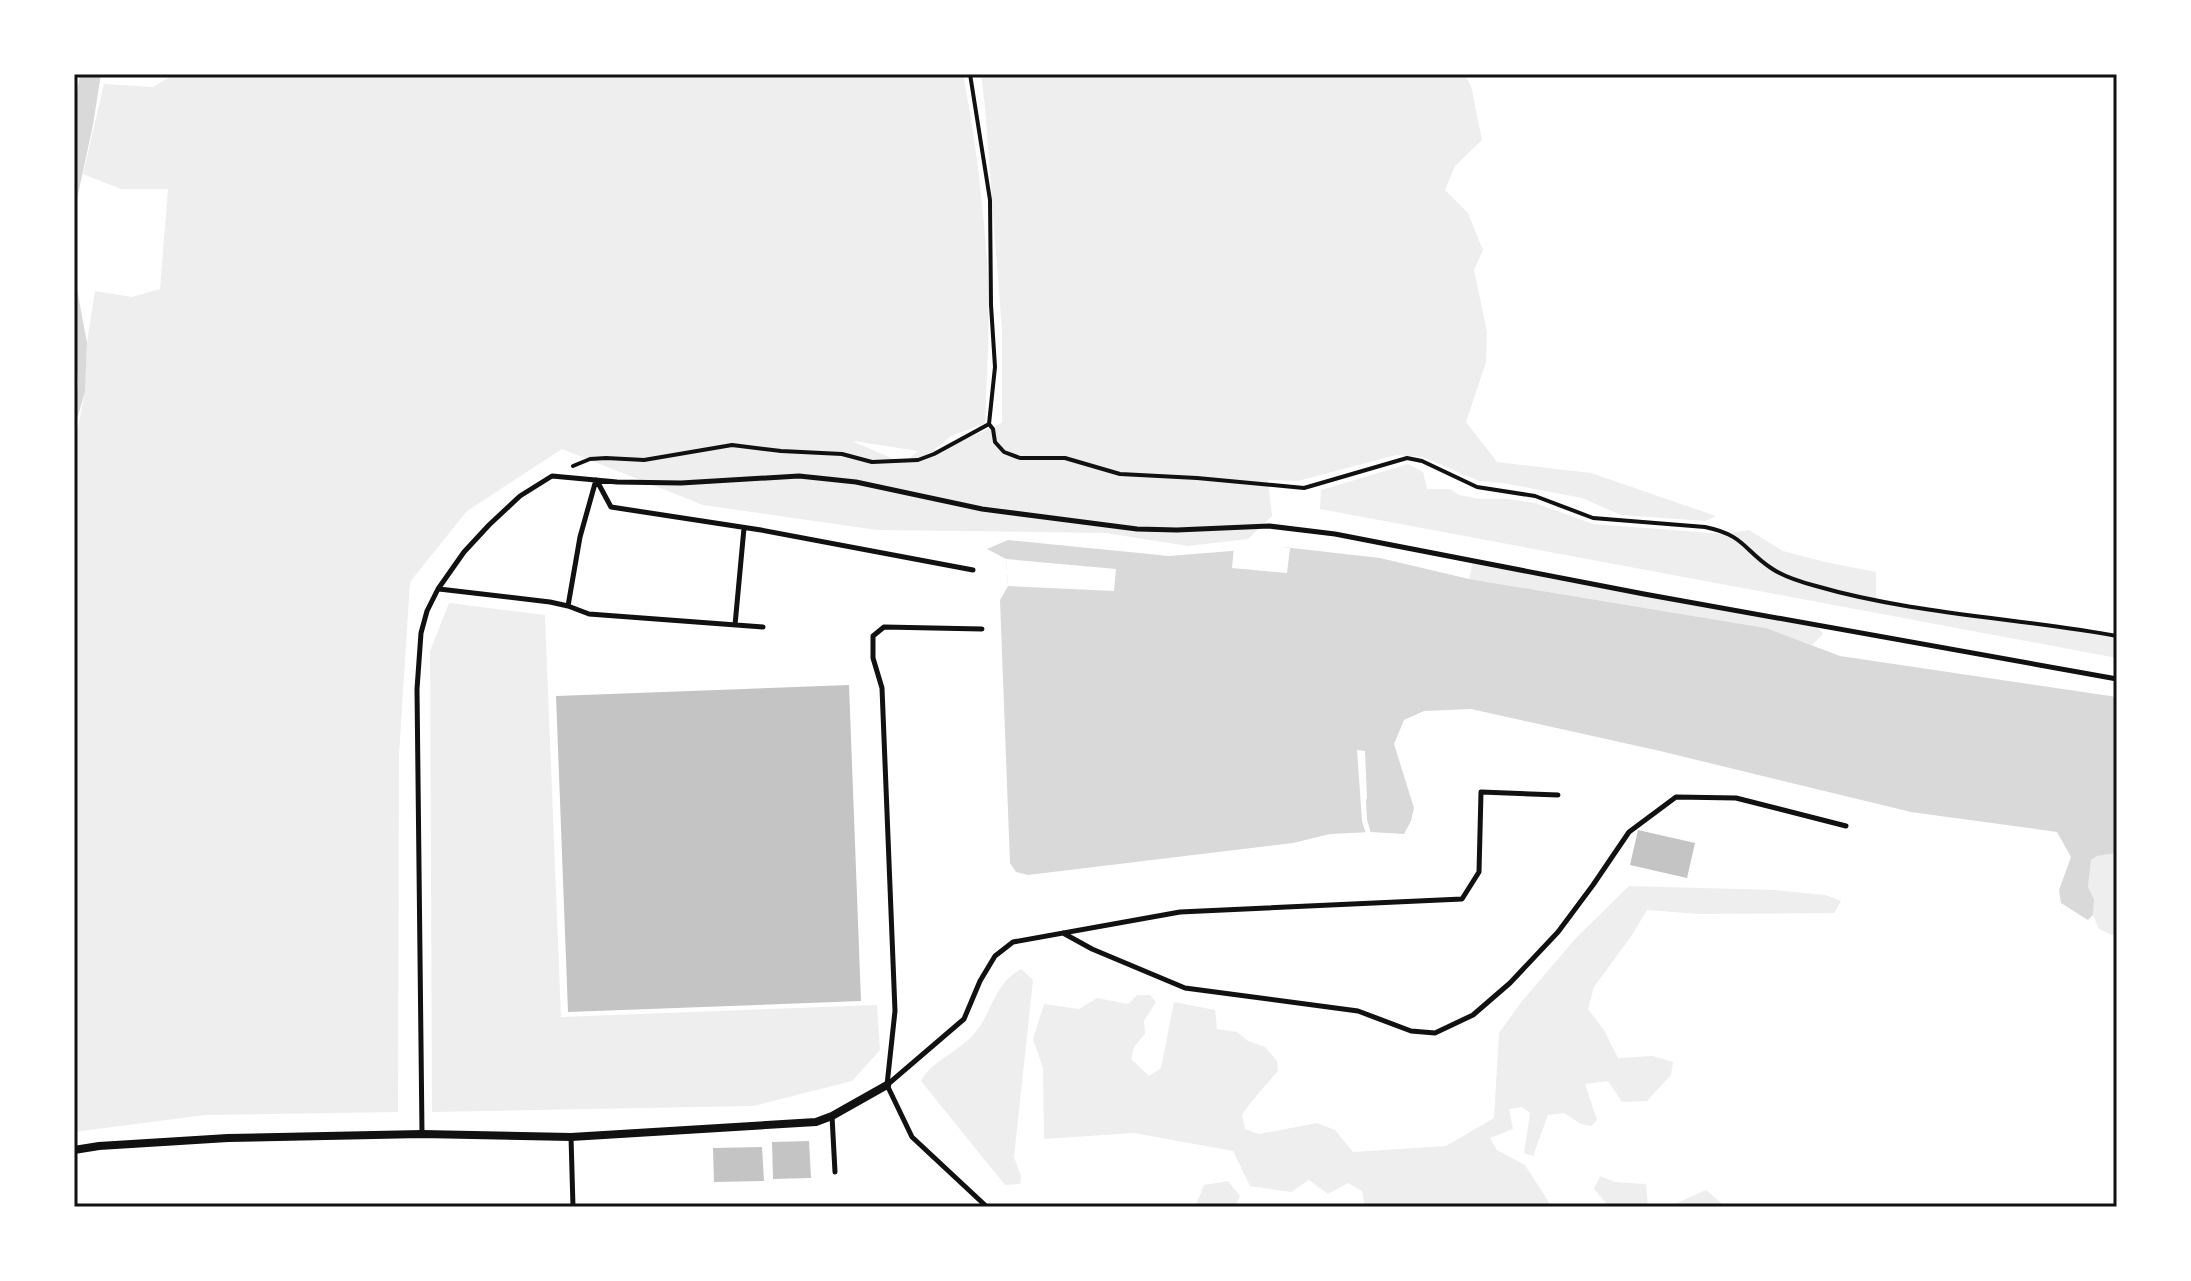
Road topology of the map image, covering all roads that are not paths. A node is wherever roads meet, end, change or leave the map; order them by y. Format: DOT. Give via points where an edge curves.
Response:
graph roads {
  1 [pos="596,480"];
  2 [pos="744,528"];
  3 [pos="973,570"];
  4 [pos="438,589"];
  5 [pos="568,606"];
  6 [pos="735,625"];
  7 [pos="763,627"];
  8 [pos="982,629"];
  9 [pos="2117,679"];
  10 [pos="1558,795"];
  11 [pos="1846,826"];
  12 [pos="1063,933"];
  13 [pos="887,1085"];
  14 [pos="832,1116"];
  15 [pos="422,1134"];
  16 [pos="571,1137"];
  17 [pos="74,1150"];
  18 [pos="835,1172"];
  19 [pos="573,1207"];
  20 [pos="987,1207"];
  1 -- 2 [label="lane" via="611,507"];
  1 -- 4 [label="lane" via="552,476 520,496 464,552"];
  1 -- 5 [label="lane"];
  1 -- 9 [label="lane" via="681,483 799,476 856,482 982,509 1137,529 1269,526 1308,531"];
  2 -- 3 [label="lane"];
  2 -- 6 [label="lane"];
  4 -- 5 [label="lane"];
  4 -- 15 [label="lane" via="421,633 417,689"];
  5 -- 6 [label="lane" via="589,614"];
  6 -- 7 [label="lane"];
  8 -- 13 [label="lane" via="884,627 873,636 882,688 895,1011"];
  10 -- 12 [label="lane" via="1481,792 1479,872 1462,899 1180,912"];
  11 -- 12 [label="lane" via="1736,798 1676,797 1629,832 1558,932 1510,983 1473,1015 1435,1033 1411,1031 1358,1011 1185,988"];
  12 -- 13 [label="lane" via="1013,942 995,956 964,1019"];
  13 -- 14 [label="street"];
  13 -- 20 [label="lane" via="912,1137"];
  14 -- 16 [label="street" via="816,1122"];
  14 -- 18 [label="lane"];
  15 -- 16 [label="street"];
  15 -- 17 [label="street" via="228,1138"];
  16 -- 19 [label="lane"];
}
